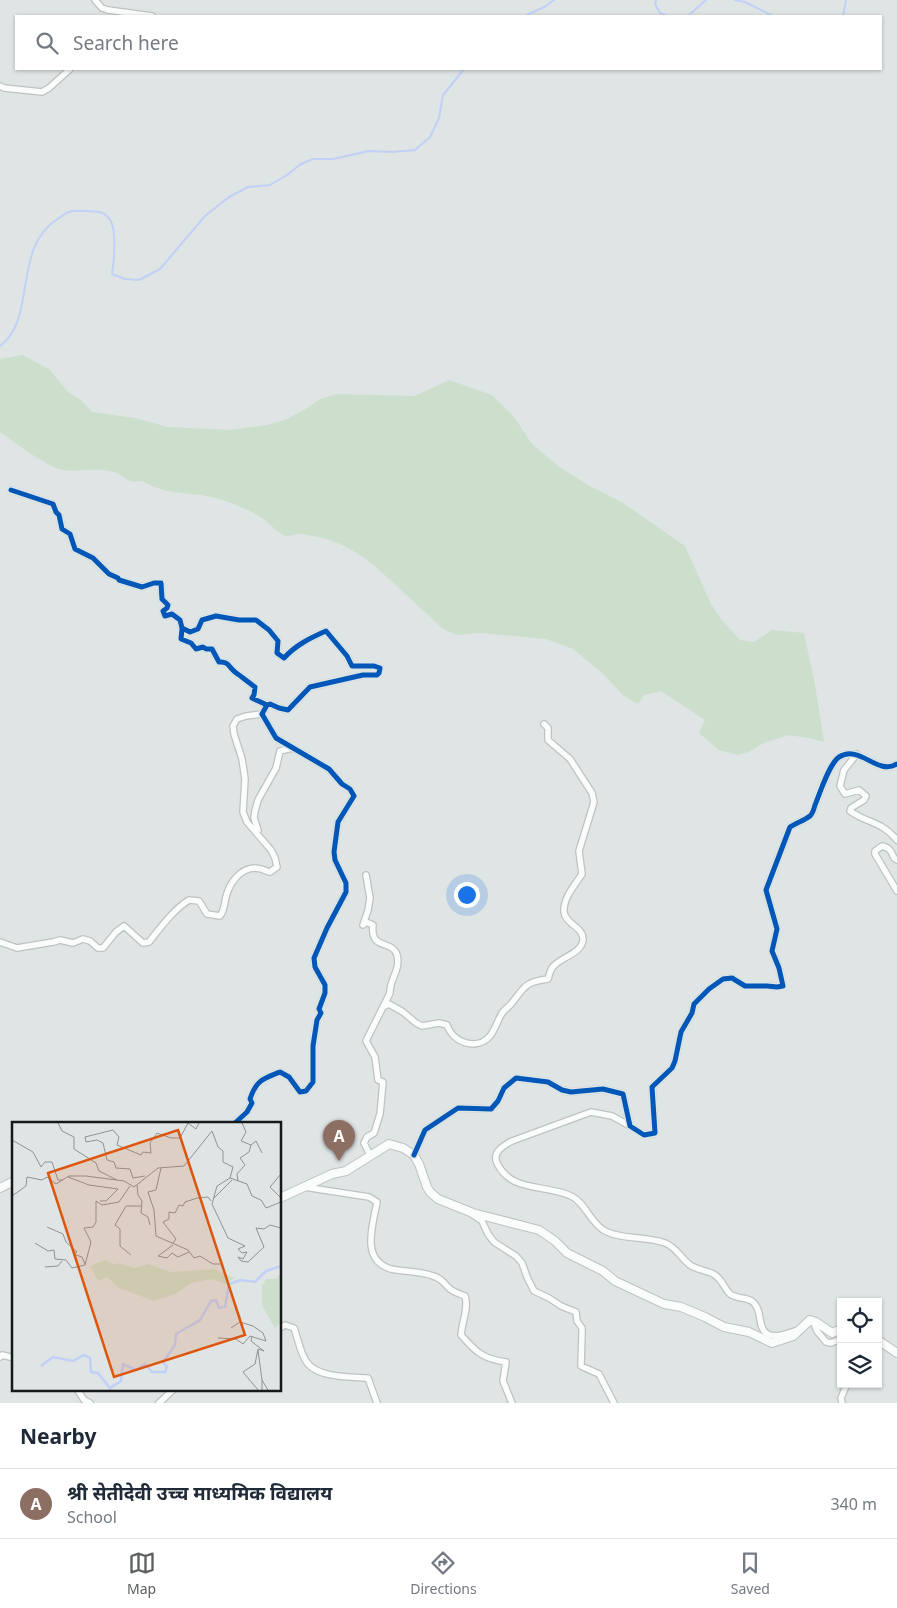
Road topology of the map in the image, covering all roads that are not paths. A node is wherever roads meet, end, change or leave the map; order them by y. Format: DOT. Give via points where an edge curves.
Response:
graph roads {
  1 [pos="95,0"];
  2 [pos="145,15"];
  3 [pos="69,70"];
  4 [pos="0,86"];
  5 [pos="11,490"];
  6 [pos="182,628"];
  7 [pos="267,705"];
  8 [pos="262,714"];
  9 [pos="544,724"];
  10 [pos="292,748"];
  11 [pos="857,754"];
  12 [pos="897,764"];
  13 [pos="261,837"];
  14 [pos="897,840"];
  15 [pos="897,860"];
  16 [pos="366,875"];
  17 [pos="897,891"];
  18 [pos="0,942"];
  19 [pos="383,1007"];
  20 [pos="236,1122"];
  21 [pos="630,1126"];
  22 [pos="370,1155"];
  23 [pos="414,1155"];
  24 [pos="12,1182"];
  25 [pos="301,1187"];
  26 [pos="0,1188"];
  27 [pos="281,1197"];
  28 [pos="473,1213"];
  29 [pos="813,1321"];
  30 [pos="281,1327"];
  31 [pos="799,1330"];
  32 [pos="837,1331"];
  33 [pos="837,1341"];
  34 [pos="882,1343"];
  35 [pos="897,1353"];
  36 [pos="0,1356"];
  37 [pos="12,1358"];
  38 [pos="846,1388"];
  39 [pos="78,1390"];
  40 [pos="173,1390"];
  41 [pos="90,1403"];
  42 [pos="160,1403"];
  43 [pos="377,1403"];
  44 [pos="512,1403"];
  45 [pos="614,1403"];
  46 [pos="842,1403"];
  1 -- 2 [label="street" via="108,10"];
  3 -- 4 [label="street" via="42,92"];
  5 -- 6 [label="street" via="53,504 62,529 70,534 75,548 93,558 109,574 142,587 161,582 162,599 168,605 163,614 176,616"];
  6 -- 7 [label="street" via="181,639 196,648 212,649 219,662 229,664 233,671 255,687 252,698"];
  6 -- 7 [label="street" via="190,632 198,629 202,620 216,616 256,620 278,642 277,653 284,658 294,648 326,631 352,666 380,668 377,675 310,687 288,710"];
  7 -- 8 [label="street"];
  8 -- 10 [label="street" via="276,738"];
  8 -- 13 [label="street" via="238,719 233,726 245,780 243,812"];
  9 -- 19 [label="street" via="548,728 548,740 570,759 592,793 594,802 580,851 582,874 568,894 564,911 565,917 581,932 581,945 552,968 548,979 526,985 502,1012 491,1035 478,1043 455,1039 447,1026 439,1023 422,1026 389,1004"];
  10 -- 13 [label="street" via="280,751 276,768 258,800 254,818"];
  10 -- 20 [label="street" via="329,769 354,796 338,822 334,852 346,883 346,892 314,958 325,993 319,1009 321,1013 316,1020 313,1082 306,1091 300,1092 289,1077 280,1072 260,1080 253,1089 252,1103 247,1112"];
  11 -- 12 [label="street" via="884,767"];
  11 -- 14 [label="street" via="844,770 840,786 844,794 859,790 866,796 850,811 878,823"];
  11 -- 21 [label="street" via="839,757 830,769 811,815 790,827 766,890 776,929 772,951 783,986 745,986 732,978 723,979 709,989 694,1004 681,1032 672,1068 652,1087 655,1133 644,1135"];
  13 -- 18 [label="street" via="271,850 277,867 270,872 254,868 240,874 228,890 220,916 207,914 199,901 189,900 173,912 149,942 143,943 124,926 103,948 84,939 17,948"];
  15 -- 17 [label="street" via="887,847 882,846 875,851"];
  16 -- 19 [label="street" via="370,898 363,925 366,922 373,925 377,943 394,949 398,966"];
  19 -- 22 [label="street" via="366,1041 375,1057 378,1080 384,1082 374,1133 364,1143"];
  21 -- 23 [label="street" via="623,1094 603,1089 571,1092 548,1082 516,1078 504,1088 491,1109 458,1108 425,1130"];
  21 -- 31 [label="street" via="612,1116 591,1112 512,1141 500,1148 496,1161 511,1180 576,1199 605,1231 667,1243 692,1266 715,1275 729,1293 753,1303 766,1333 780,1335"];
  22 -- 23 [label="main road" via="389,1144"];
  22 -- 25 [label="main road" via="346,1171"];
  23 -- 28 [label="main road" via="430,1192 438,1199"];
  24 -- 26 [label="main road"];
  25 -- 27 [label="main road"];
  25 -- 44 [label="street" via="369,1197 377,1202 372,1254 391,1268 436,1276 445,1281 448,1288 465,1296 468,1303 461,1335 476,1352 493,1361 506,1362 503,1380"];
  28 -- 31 [label="main road" via="539,1230 566,1253 615,1281 724,1327 749,1332 772,1343 793,1336"];
  28 -- 45 [label="street" via="482,1221 494,1242 522,1263 534,1291 576,1312 582,1328 581,1366 599,1374"];
  29 -- 31 [label="main road"];
  29 -- 32 [label="main road" via="832,1333"];
  29 -- 33 [label="street" via="826,1342"];
  30 -- 43 [label="street" via="285,1325 294,1328 306,1361 314,1370 368,1378"];
  34 -- 35 [label="main road"];
  36 -- 37 [label="street"];
  38 -- 46 [label="street"];
  39 -- 41 [label="street"];
  40 -- 42 [label="street"];
}
